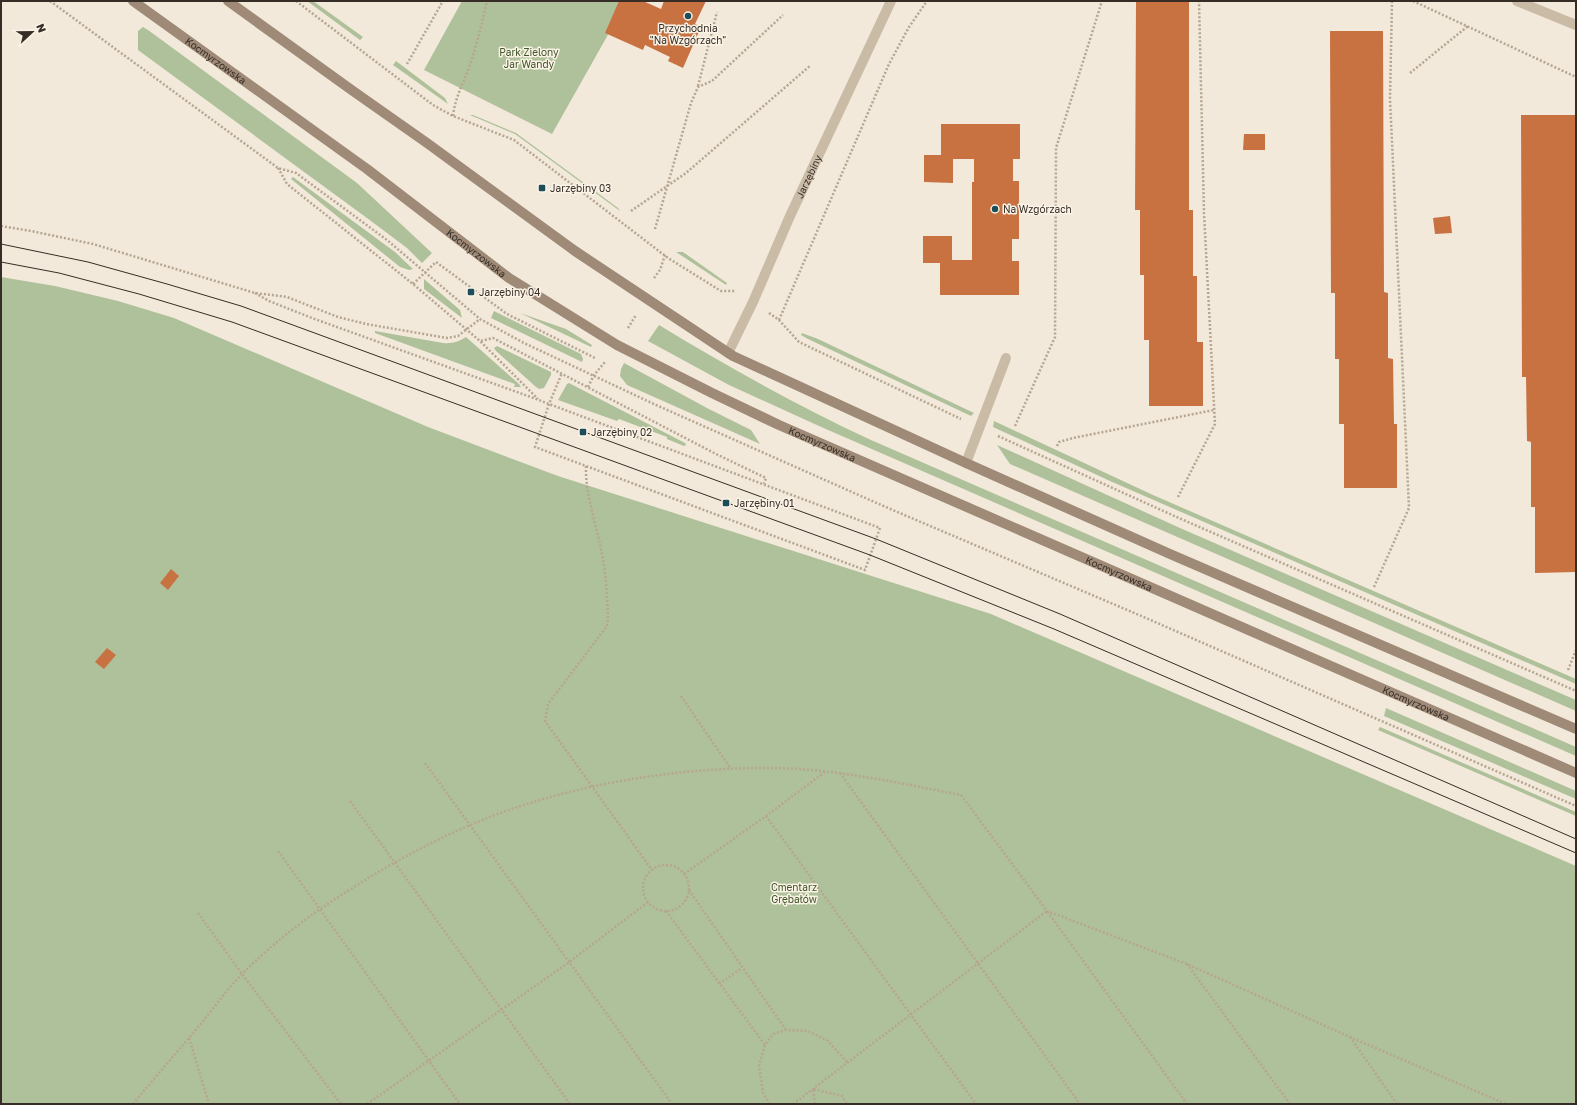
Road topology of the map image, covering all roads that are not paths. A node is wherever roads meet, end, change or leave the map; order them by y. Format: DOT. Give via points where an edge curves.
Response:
graph roads {
  1 [pos="133,1"];
  2 [pos="228,1"];
  3 [pos="891,1"];
  4 [pos="1517,1"];
  5 [pos="1576,25"];
  6 [pos="728,353"];
  7 [pos="1006,358"];
  8 [pos="966,463"];
  9 [pos="1576,729"];
  10 [pos="1576,773"];
  1 -- 10 [label="main road, Kocmyrzowska" via="367,169 509,278 617,345 779,425"];
  2 -- 6 [label="main road" via="574,251"];
  3 -- 6 [label="street, Jarzębiny"];
  4 -- 5 [label="street"];
  6 -- 8 [label="main road"];
  7 -- 8 [label="street"];
  8 -- 9 [label="main road"];
}
